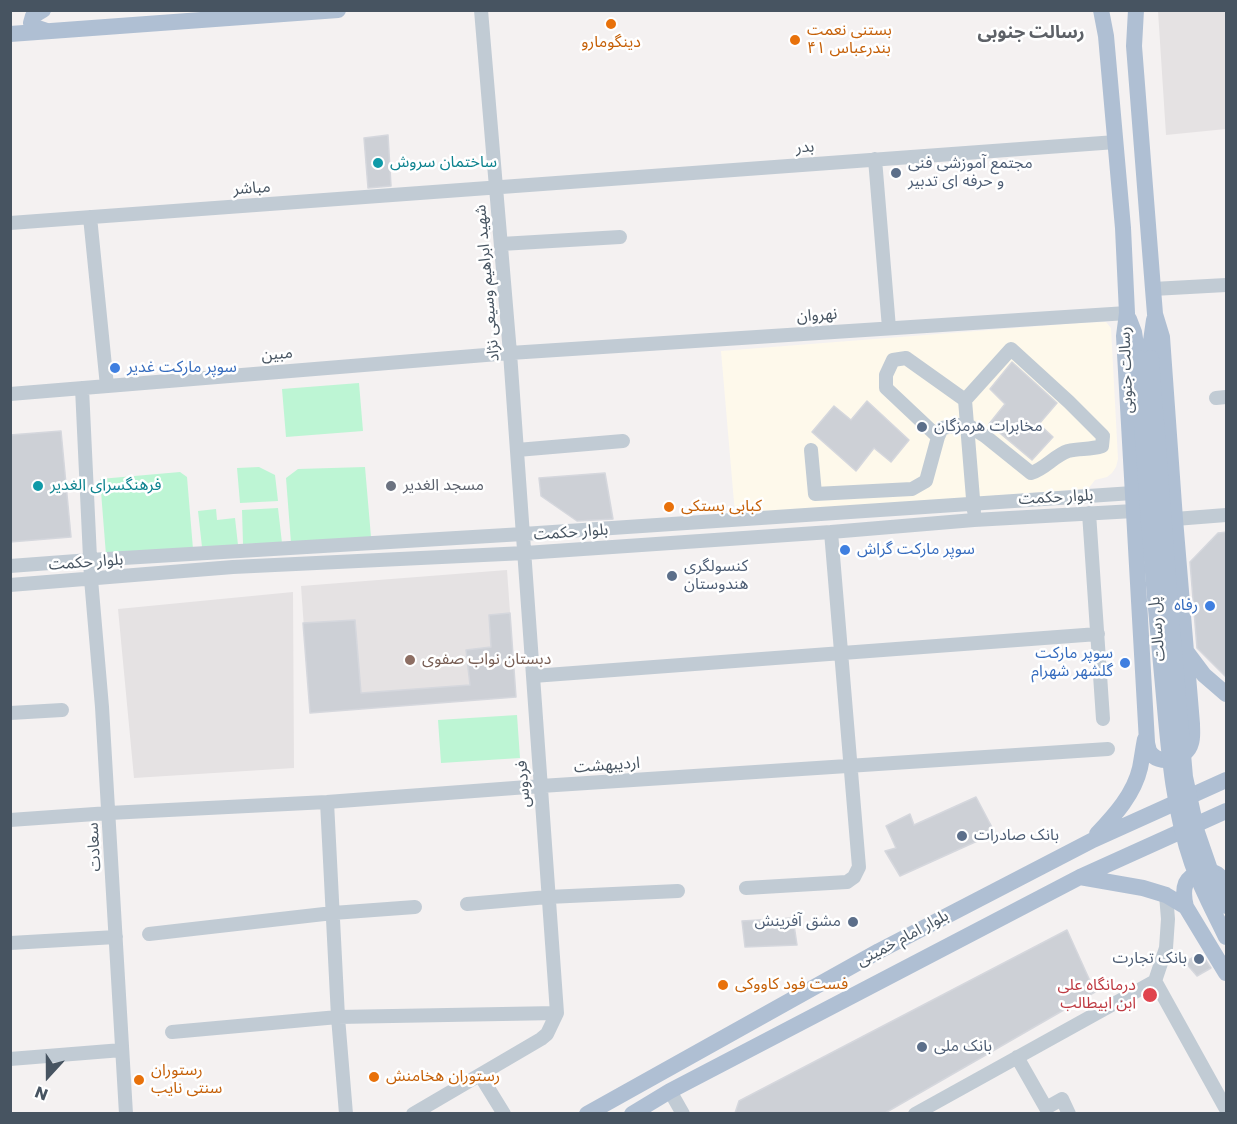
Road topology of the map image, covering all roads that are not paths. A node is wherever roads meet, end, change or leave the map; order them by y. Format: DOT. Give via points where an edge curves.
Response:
graph roads {
  1 [pos="43,10"];
  2 [pos="338,10"];
  3 [pos="481,10"];
  4 [pos="1133,13"];
  5 [pos="1105,16"];
  6 [pos="47,31"];
  7 [pos="10,34"];
  8 [pos="1116,141"];
  9 [pos="874,159"];
  10 [pos="496,188"];
  11 [pos="90,217"];
  12 [pos="10,223"];
  13 [pos="620,237"];
  14 [pos="501,244"];
  15 [pos="1227,285"];
  16 [pos="1153,289"];
  17 [pos="1127,313"];
  18 [pos="1155,314"];
  19 [pos="889,328"];
  20 [pos="510,353"];
  21 [pos="1144,358"];
  22 [pos="107,386"];
  23 [pos="82,388"];
  24 [pos="10,394"];
  25 [pos="965,400"];
  26 [pos="966,424"];
  27 [pos="938,438"];
  28 [pos="622,441"];
  29 [pos="517,450"];
  30 [pos="811,450"];
  31 [pos="1133,494"];
  32 [pos="973,504"];
  33 [pos="1134,511"];
  34 [pos="1089,513"];
  35 [pos="1227,515"];
  36 [pos="1175,519"];
  37 [pos="974,520"];
  38 [pos="831,532"];
  39 [pos="523,534"];
  40 [pos="525,553"];
  41 [pos="90,560"];
  42 [pos="10,566"];
  43 [pos="91,579"];
  44 [pos="10,585"];
  45 [pos="1098,634"];
  46 [pos="1186,651"];
  47 [pos="840,652"];
  48 [pos="533,676"];
  49 [pos="1227,694"];
  50 [pos="62,710"];
  51 [pos="10,712"];
  52 [pos="1103,719"];
  53 [pos="1146,731"];
  54 [pos="1108,750"];
  55 [pos="851,767"];
  56 [pos="1227,780"];
  57 [pos="540,786"];
  58 [pos="327,802"];
  59 [pos="1227,811"];
  60 [pos="109,813"];
  61 [pos="10,820"];
  62 [pos="1092,840"];
  63 [pos="1080,877"];
  64 [pos="1227,885"];
  65 [pos="746,888"];
  66 [pos="678,891"];
  67 [pos="1166,895"];
  68 [pos="548,897"];
  69 [pos="467,904"];
  70 [pos="1227,906"];
  71 [pos="415,907"];
  72 [pos="1186,907"];
  73 [pos="333,913"];
  74 [pos="149,934"];
  75 [pos="116,937"];
  76 [pos="1227,937"];
  77 [pos="10,943"];
  78 [pos="1227,973"];
  79 [pos="1155,981"];
  80 [pos="557,1013"];
  81 [pos="338,1017"];
  82 [pos="172,1032"];
  83 [pos="122,1050"];
  84 [pos="1017,1057"];
  85 [pos="10,1059"];
  86 [pos="480,1075"];
  87 [pos="670,1091"];
  88 [pos="1227,1109"];
  89 [pos="126,1113"];
  90 [pos="346,1113"];
  91 [pos="413,1113"];
  92 [pos="504,1113"];
  93 [pos="588,1113"];
  94 [pos="632,1113"];
  95 [pos="683,1113"];
  96 [pos="917,1113"];
  97 [pos="1069,1113"];
  1 -- 6 [label="main road" via="33,16 31,23"];
  2 -- 6 [label="main road"];
  3 -- 10 [label="street, شهید ابراهیم وسیعی نژاد"];
  4 -- 16 [label="main road, رسالت جنوبی"];
  5 -- 8 [label="main road, رسالت جنوبی"];
  6 -- 7 [label="main road"];
  8 -- 9 [label="street, بدر"];
  8 -- 17 [label="main road, رسالت جنوبی"];
  9 -- 10 [label="street, بدر"];
  9 -- 19 [label="street"];
  10 -- 11 [label="street, مباشر"];
  10 -- 14 [label="street, شهید ابراهیم وسیعی نژاد"];
  11 -- 12 [label="street, مباشر"];
  11 -- 22 [label="street"];
  13 -- 14 [label="street"];
  14 -- 20 [label="street, شهید ابراهیم وسیعی نژاد"];
  15 -- 16 [label="street"];
  16 -- 18 [label="main road, رسالت جنوبی"];
  17 -- 19 [label="street, نهروان"];
  17 -- 21 [label="main road, پل رسالت"];
  17 -- 31 [label="main road, رسالت جنوبی" via="1124,336"];
  18 -- 21 [label="main road, پل رسالت"];
  18 -- 36 [label="main road, رسالت جنوبی" via="1162,337"];
  19 -- 20 [label="street, نهروان"];
  20 -- 22 [label="street, مبین"];
  20 -- 29 [label="street, شهید ابراهیم وسیعی نژاد"];
  21 -- 70 [label="main road, پل رسالت, bridge" via="1185,777 1197,832"];
  21 -- 76 [label="main road, پل رسالت, bridge" via="1156,620 1174,788 1192,863"];
  22 -- 23 [label="street, مبین"];
  23 -- 24 [label="street, مبین"];
  23 -- 41 [label="street, سعادت"];
  25 -- 26 [label="street"];
  25 -- 26 [label="street" via="1011,349 1103,436 1102,446 1068,452 1031,473"];
  25 -- 27 [label="street" via="906,358 893,360 886,375 886,388"];
  26 -- 27 [label="street" via="942,428"];
  26 -- 32 [label="street"];
  27 -- 30 [label="street" via="926,481 912,489 815,494"];
  28 -- 29 [label="street"];
  29 -- 39 [label="street, شهید ابراهیم وسیعی نژاد"];
  31 -- 32 [label="street, بلوار حکمت"];
  31 -- 33 [label="main road, رسالت جنوبی"];
  32 -- 37 [label="street"];
  32 -- 39 [label="street, بلوار حکمت"];
  33 -- 34 [label="street, بلوار حکمت"];
  33 -- 53 [label="main road, رسالت جنوبی"];
  34 -- 37 [label="street, بلوار حکمت"];
  34 -- 45 [label="street"];
  35 -- 36 [label="street"];
  36 -- 46 [label="main road, رسالت جنوبی"];
  37 -- 38 [label="street, بلوار حکمت"];
  38 -- 40 [label="street, بلوار حکمت"];
  38 -- 47 [label="street"];
  39 -- 40 [label="street, شهید ابراهیم وسیعی نژاد"];
  39 -- 41 [label="street, بلوار حکمت"];
  40 -- 43 [label="street, بلوار حکمت" via="233,567"];
  40 -- 48 [label="street, فردوس"];
  41 -- 42 [label="street, بلوار حکمت"];
  41 -- 43 [label="street, سعادت"];
  43 -- 44 [label="street, بلوار حکمت"];
  43 -- 60 [label="street, سعادت"];
  45 -- 47 [label="street"];
  45 -- 52 [label="street"];
  46 -- 49 [label="main road" via="1204,675"];
  46 -- 53 [label="main road, رسالت جنوبی" via="1192,724 1188,750 1172,760 1153,755"];
  47 -- 48 [label="street"];
  47 -- 55 [label="street"];
  48 -- 57 [label="street, فردوس"];
  50 -- 51 [label="street"];
  53 -- 62 [label="main road" via="1135,784 1113,818"];
  54 -- 55 [label="street, اردیبهشت"];
  55 -- 57 [label="street, اردیبهشت"];
  55 -- 65 [label="street" via="859,867 854,877 847,882"];
  56 -- 62 [label="main road, بلوار امام خمینی"];
  57 -- 58 [label="street, اردیبهشت"];
  57 -- 68 [label="street, فردوس"];
  58 -- 60 [label="street, اردیبهشت"];
  58 -- 73 [label="street"];
  59 -- 63 [label="main road, بلوار امام خمینی"];
  60 -- 61 [label="street, اردیبهشت"];
  60 -- 75 [label="street, سعادت"];
  62 -- 93 [label="main road, بلوار امام خمینی" via="879,951"];
  63 -- 67 [label="main road"];
  63 -- 87 [label="main road, بلوار امام خمینی"];
  64 -- 72 [label="main road" via="1213,872 1198,873 1186,883"];
  66 -- 68 [label="street"];
  67 -- 72 [label="main road"];
  67 -- 79 [label="street" via="1166,948"];
  68 -- 69 [label="street"];
  68 -- 80 [label="street, فردوس"];
  71 -- 73 [label="street"];
  72 -- 78 [label="main road"];
  73 -- 74 [label="street"];
  73 -- 81 [label="street"];
  75 -- 77 [label="street"];
  75 -- 83 [label="street, سعادت"];
  79 -- 84 [label="street"];
  79 -- 88 [label="street"];
  80 -- 81 [label="street"];
  80 -- 86 [label="street" via="547,1034"];
  81 -- 82 [label="street"];
  81 -- 90 [label="street"];
  83 -- 85 [label="street"];
  83 -- 89 [label="street, سعادت"];
  84 -- 96 [label="street"];
  84 -- 97 [label="street" via="1047,1108 1062,1099"];
  86 -- 91 [label="street"];
  86 -- 92 [label="street"];
  87 -- 94 [label="main road, بلوار امام خمینی"];
  87 -- 95 [label="street"];
}
